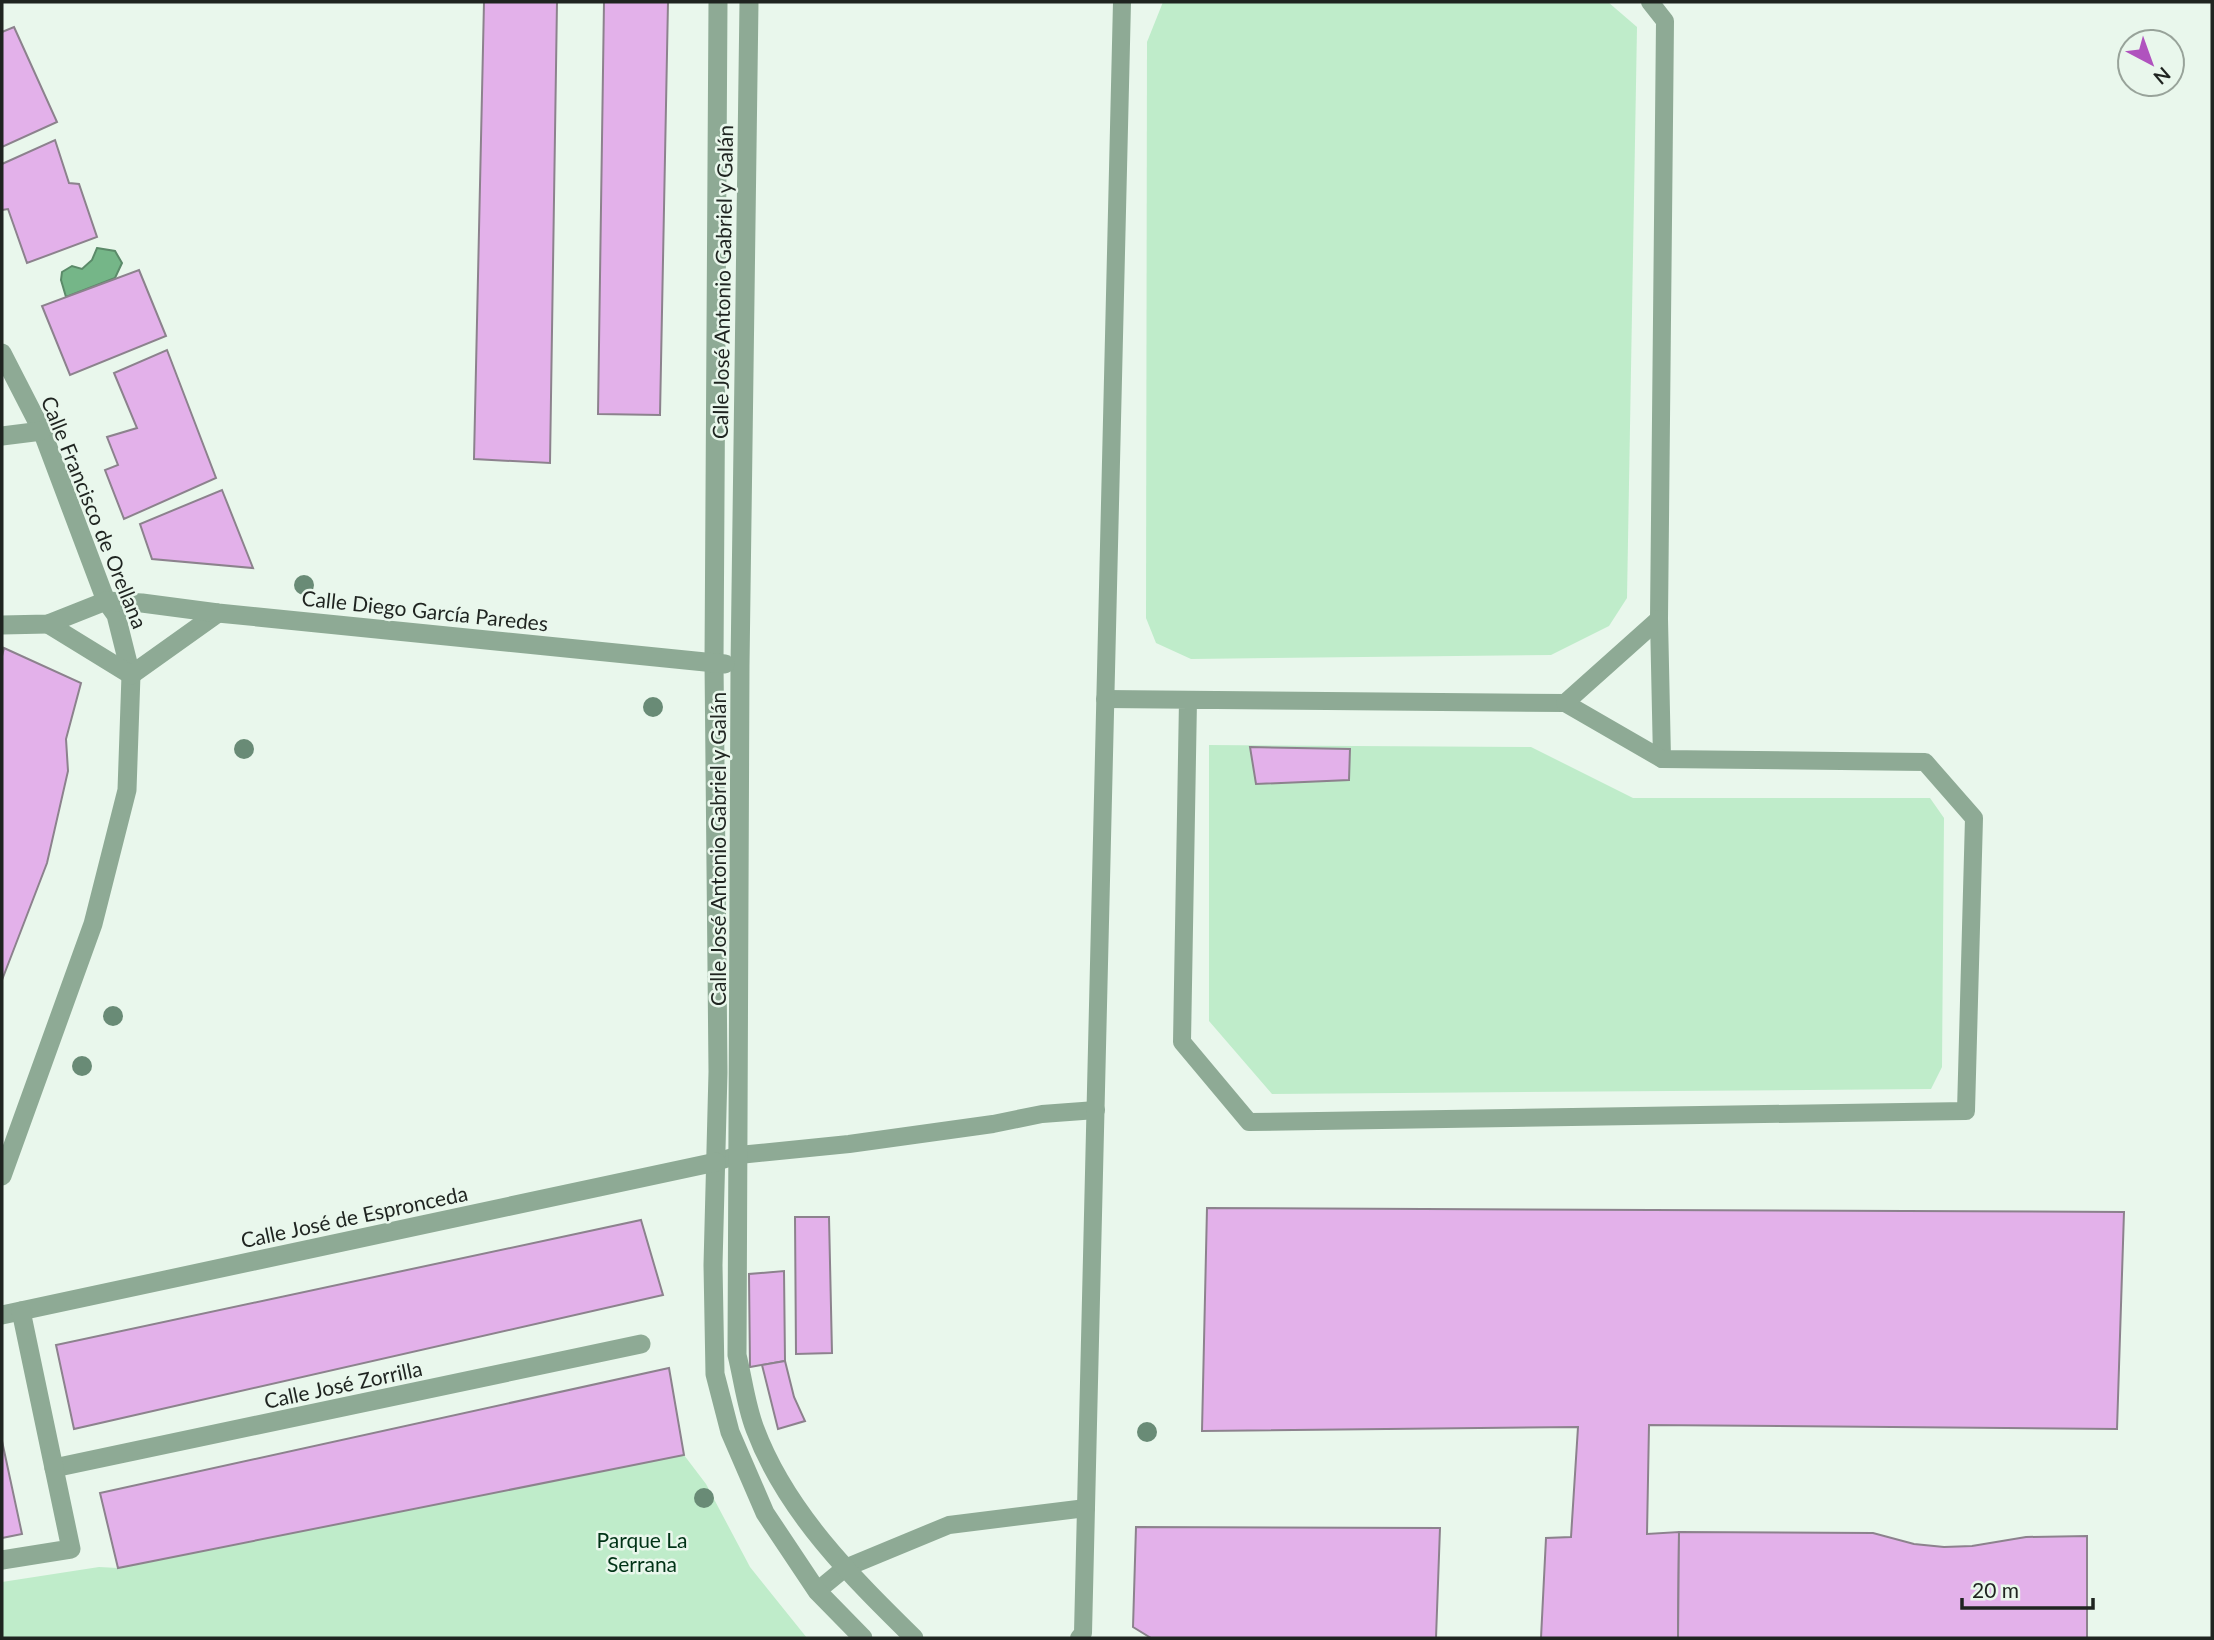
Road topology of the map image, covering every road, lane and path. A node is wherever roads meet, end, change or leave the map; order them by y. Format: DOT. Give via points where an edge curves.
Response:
graph roads {
  1 [pos="718,2"];
  2 [pos="748,2"];
  3 [pos="1122,2"];
  4 [pos="1650,2"];
  5 [pos="2,354"];
  6 [pos="42,431"];
  7 [pos="2,436"];
  8 [pos="106,601"];
  9 [pos="218,613"];
  10 [pos="1659,618"];
  11 [pos="48,624"];
  12 [pos="2,625"];
  13 [pos="714,662"];
  14 [pos="740,666"];
  15 [pos="131,675"];
  16 [pos="1105,699"];
  17 [pos="1188,700"];
  18 [pos="1565,703"];
  19 [pos="1662,759"];
  20 [pos="1096,1110"];
  21 [pos="739,1155"];
  22 [pos="716,1162"];
  23 [pos="2,1175"];
  24 [pos="21,1311"];
  25 [pos="2,1315"];
  26 [pos="641,1344"];
  27 [pos="54,1468"];
  28 [pos="1086,1508"];
  29 [pos="2,1560"];
  30 [pos="845,1568"];
  31 [pos="817,1591"];
  32 [pos="863,1638"];
  33 [pos="914,1638"];
  34 [pos="1079,1638"];
  1 -- 13 [label="street, Calle José Antonio Gabriel y Galán"];
  2 -- 14 [label="street, Calle José Antonio Gabriel y Galán"];
  3 -- 16 [label="lane"];
  4 -- 10 [label="lane" via="1665,21"];
  5 -- 6 [label="street, Calle Francisco de Orellana"];
  6 -- 7 [label="street"];
  6 -- 8 [label="street, Calle Francisco de Orellana"];
  8 -- 9 [label="street, Calle Diego García Paredes"];
  8 -- 11 [label="street"];
  8 -- 15 [label="street, Calle Francisco de Orellana" via="117,615"];
  9 -- 13 [label="street, Calle Diego García Paredes"];
  9 -- 15 [label="street"];
  10 -- 18 [label="lane"];
  10 -- 19 [label="lane"];
  11 -- 12 [label="street"];
  11 -- 15 [label="street"];
  13 -- 14 [label="street, Calle Diego García Paredes"];
  13 -- 22 [label="street, Calle José Antonio Gabriel y Galán"];
  14 -- 21 [label="street, Calle José Antonio Gabriel y Galán"];
  15 -- 23 [label="street, Calle Francisco de Orellana" via="127,790 93,925"];
  16 -- 17 [label="lane"];
  16 -- 20 [label="lane"];
  17 -- 18 [label="lane"];
  17 -- 19 [label="lane" via="1182,1042 1249,1122 1966,1111 1974,818 1925,762"];
  18 -- 19 [label="lane"];
  20 -- 21 [label="lane"];
  20 -- 28 [label="lane"];
  21 -- 22 [label="lane"];
  21 -- 30 [label="street, Calle José Antonio Gabriel y Galán" via="737,1355 754,1428 782,1488"];
  22 -- 24 [label="street, Calle José de Espronceda"];
  22 -- 31 [label="street, Calle José Antonio Gabriel y Galán" via="715,1374 730,1432 765,1513"];
  24 -- 25 [label="street, Calle José de Espronceda"];
  24 -- 27 [label="street"];
  26 -- 27 [label="street, Calle José Zorrilla"];
  27 -- 29 [label="street" via="71,1549"];
  28 -- 30 [label="lane" via="949,1525"];
  28 -- 34 [label="lane" via="1083,1633"];
  30 -- 31 [label="lane"];
  30 -- 33 [label="street, Calle José Antonio Gabriel y Galán"];
  31 -- 32 [label="street, Calle José Antonio Gabriel y Galán"];
}
